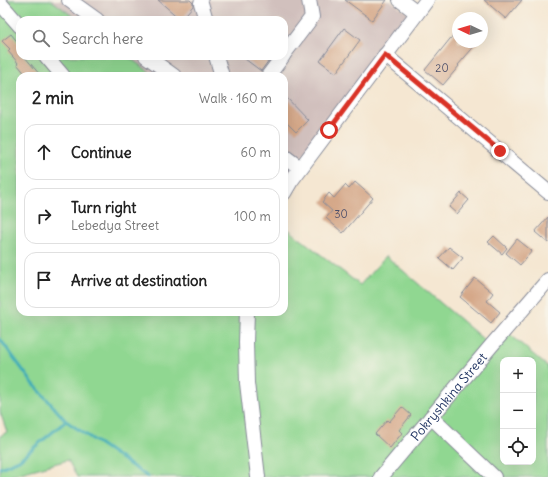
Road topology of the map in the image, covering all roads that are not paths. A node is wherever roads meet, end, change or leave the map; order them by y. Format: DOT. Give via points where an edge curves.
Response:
graph roads {
  1 [pos="69,0"];
  2 [pos="309,0"];
  3 [pos="400,0"];
  4 [pos="426,0"];
  5 [pos="0,3"];
  6 [pos="201,3"];
  7 [pos="417,13"];
  8 [pos="91,16"];
  9 [pos="205,16"];
  10 [pos="16,21"];
  11 [pos="288,48"];
  12 [pos="388,57"];
  13 [pos="49,60"];
  14 [pos="152,60"];
  15 [pos="217,60"];
  16 [pos="279,60"];
  17 [pos="60,72"];
  18 [pos="168,72"];
  19 [pos="221,72"];
  20 [pos="271,72"];
  21 [pos="288,159"];
  22 [pos="300,168"];
  23 [pos="288,186"];
  24 [pos="548,192"];
  25 [pos="548,280"];
  26 [pos="247,316"];
  27 [pos="431,417"];
  28 [pos="258,477"];
  29 [pos="381,477"];
  30 [pos="494,477"];
  1 -- 8 [label="street"];
  2 -- 11 [label="street" via="312,17"];
  3 -- 7 [label="street"];
  4 -- 7 [label="street"];
  5 -- 10 [label="street"];
  6 -- 9 [label="street"];
  7 -- 12 [label="street"];
  12 -- 22 [label="street"];
  12 -- 24 [label="street"];
  13 -- 17 [label="street"];
  14 -- 18 [label="street"];
  15 -- 19 [label="street"];
  16 -- 20 [label="street"];
  21 -- 22 [label="street"];
  22 -- 23 [label="street"];
  25 -- 27 [label="street, Pokryshkina Street"];
  26 -- 28 [label="street" via="247,383"];
  27 -- 29 [label="street, Pokryshkina Street"];
  27 -- 30 [label="street"];
}
